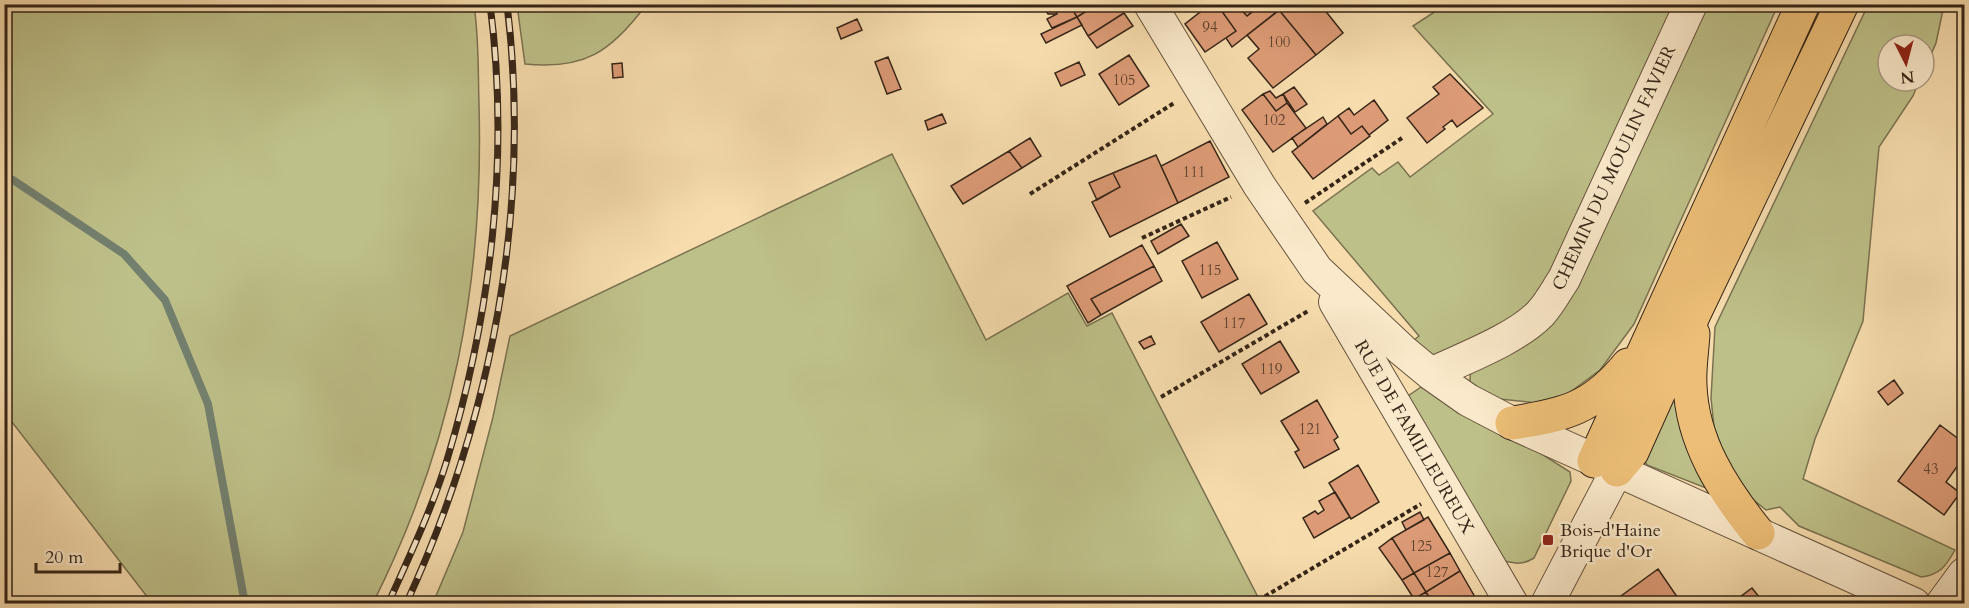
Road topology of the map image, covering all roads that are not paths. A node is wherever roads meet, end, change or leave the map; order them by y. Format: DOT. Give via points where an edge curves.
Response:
graph roads {
  1 [pos="1150,4"];
  2 [pos="1691,4"];
  3 [pos="1803,4"];
  4 [pos="1842,4"];
  5 [pos="1317,270"];
  6 [pos="1694,314"];
  7 [pos="1647,343"];
  8 [pos="1431,374"];
  9 [pos="1512,423"];
  10 [pos="1605,465"];
  11 [pos="1758,533"];
  12 [pos="1965,574"];
  13 [pos="1512,603"];
  14 [pos="1547,603"];
  15 [pos="1914,603"];
  16 [pos="1942,603"];
  1 -- 5 [label="street, RUE DE FAMILLEUREUX" via="1259,185"];
  2 -- 8 [label="street, CHEMIN DU MOULIN FAVIER" via="1551,300 1529,324"];
  3 -- 7 [label="highway"];
  4 -- 6 [label="highway"];
  5 -- 8 [label="street, RUE DE FAMILLEUREUX"];
  5 -- 13 [label="street, RUE DE FAMILLEUREUX"];
  6 -- 10 [label="highway" via="1632,452"];
  6 -- 11 [label="highway" via="1690,384 1693,413 1714,472"];
  7 -- 9 [label="highway" via="1610,387 1587,403 1556,416"];
  7 -- 10 [label="highway"];
  8 -- 9 [label="street, RUE DE FAMILLEUREUX" via="1468,400"];
  9 -- 10 [label="street, RUE DE FAMILLEUREUX"];
  10 -- 11 [label="street, RUE DE FAMILLEUREUX"];
  10 -- 14 [label="street"];
  11 -- 15 [label="street, RUE DE FAMILLEUREUX"];
  12 -- 16 [label="street"];
}
